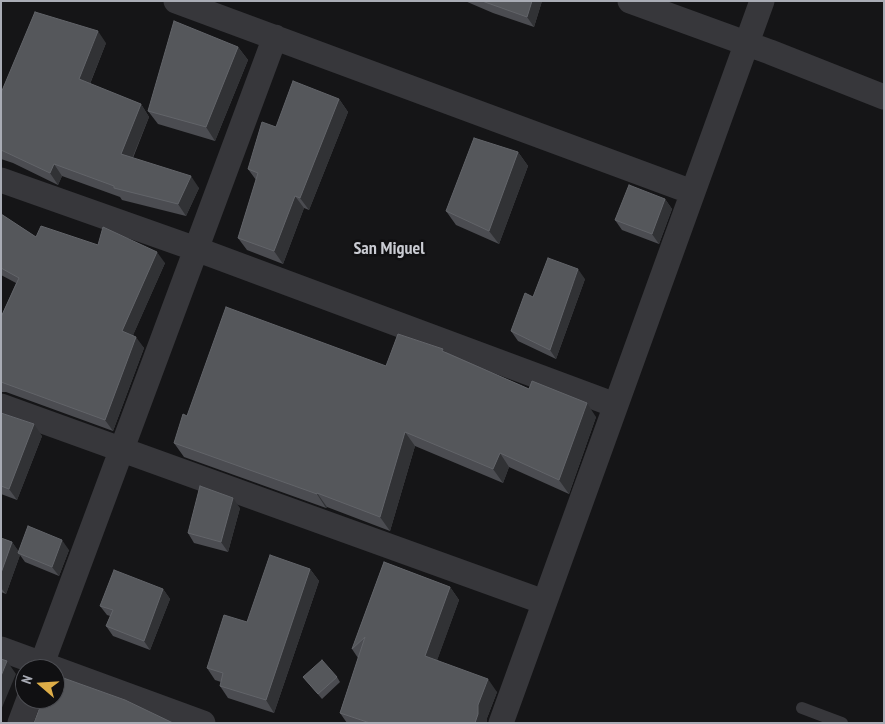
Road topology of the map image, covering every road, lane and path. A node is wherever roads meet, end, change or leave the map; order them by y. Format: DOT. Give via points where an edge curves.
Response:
graph roads {
  1 [pos="176,1"];
  2 [pos="630,1"];
  3 [pos="762,1"];
  4 [pos="275,37"];
  5 [pos="745,44"];
  6 [pos="884,97"];
  7 [pos="1,180"];
  8 [pos="692,192"];
  9 [pos="196,249"];
  10 [pos="615,405"];
  11 [pos="1,406"];
  12 [pos="120,450"];
  13 [pos="544,602"];
  14 [pos="1,649"];
  15 [pos="25,659"];
  16 [pos="44,659"];
  17 [pos="65,674"];
  18 [pos="802,708"];
  19 [pos="25,709"];
  20 [pos="20,723"];
  21 [pos="203,723"];
  22 [pos="501,723"];
  23 [pos="842,723"];
  1 -- 4 [label="street"];
  2 -- 5 [label="street"];
  3 -- 5 [label="street"];
  4 -- 8 [label="street"];
  4 -- 9 [label="street"];
  5 -- 6 [label="street"];
  5 -- 8 [label="street"];
  7 -- 9 [label="street"];
  8 -- 10 [label="street"];
  9 -- 10 [label="street"];
  9 -- 12 [label="street"];
  10 -- 13 [label="street"];
  11 -- 12 [label="street"];
  12 -- 13 [label="street"];
  12 -- 16 [label="street"];
  13 -- 22 [label="street"];
  14 -- 15 [label="street"];
  17 -- 21 [label="street"];
  18 -- 23 [label="lane"];
  19 -- 20 [label="street"];
}
